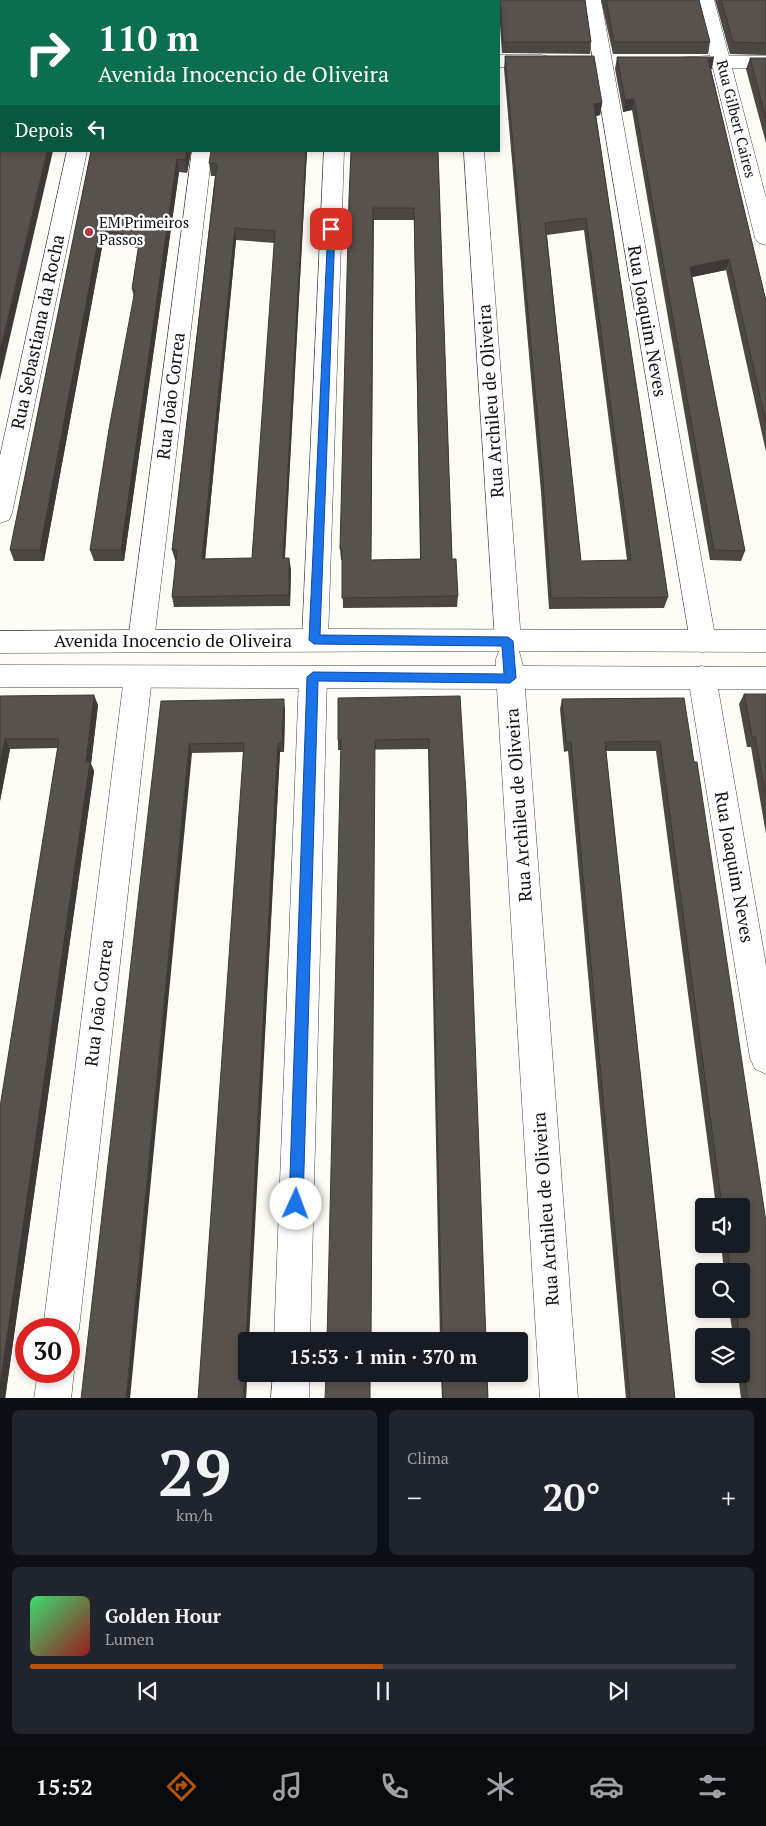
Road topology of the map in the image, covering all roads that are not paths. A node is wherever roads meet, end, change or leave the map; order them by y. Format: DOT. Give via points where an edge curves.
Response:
graph roads {
  1 [pos="592,0"];
  2 [pos="705,0"];
  3 [pos="500,61"];
  4 [pos="555,62"];
  5 [pos="662,62"];
  6 [pos="721,62"];
  7 [pos="766,62"];
  8 [pos="77,152"];
  9 [pos="202,152"];
  10 [pos="334,152"];
  11 [pos="474,152"];
  12 [pos="766,238"];
  13 [pos="0,513"];
  14 [pos="314,640"];
  15 [pos="141,641"];
  16 [pos="508,641"];
  17 [pos="766,641"];
  18 [pos="0,642"];
  19 [pos="703,642"];
  20 [pos="0,676"];
  21 [pos="138,677"];
  22 [pos="313,677"];
  23 [pos="702,677"];
  24 [pos="510,678"];
  25 [pos="766,678"];
  26 [pos="766,1058"];
  27 [pos="62,1318"];
  28 [pos="292,1332"];
  29 [pos="290,1382"];
  30 [pos="54,1383"];
  31 [pos="52,1398"];
  32 [pos="290,1398"];
  33 [pos="559,1398"];
  1 -- 19 [label="street, Rua Joaquim Neves"];
  2 -- 6 [label="street, Rua Gilbert Caires"];
  3 -- 4 [label="street"];
  5 -- 6 [label="street"];
  6 -- 7 [label="street"];
  6 -- 12 [label="street, Rua Gilbert Caires"];
  8 -- 13 [label="street, Rua Sebastiana da Rocha"];
  9 -- 15 [label="street, Rua João Correa"];
  10 -- 14 [label="street"];
  11 -- 16 [label="street, Rua Archileu de Oliveira"];
  14 -- 15 [label="street, Avenida Inocencio de Oliveira"];
  14 -- 16 [label="street, Avenida Inocencio de Oliveira"];
  15 -- 18 [label="street, Avenida Inocencio de Oliveira"];
  16 -- 19 [label="street, Avenida Inocencio de Oliveira"];
  16 -- 24 [label="street, Rua Archileu de Oliveira"];
  17 -- 19 [label="street, Avenida Inocencio de Oliveira"];
  20 -- 21 [label="street, Avenida Inocencio de Oliveira"];
  21 -- 22 [label="street, Avenida Inocencio de Oliveira"];
  21 -- 27 [label="street, Rua João Correa"];
  22 -- 24 [label="street, Avenida Inocencio de Oliveira"];
  22 -- 28 [label="street"];
  23 -- 24 [label="street, Avenida Inocencio de Oliveira"];
  23 -- 25 [label="street, Avenida Inocencio de Oliveira"];
  23 -- 26 [label="street, Rua Joaquim Neves"];
  24 -- 33 [label="street, Rua Archileu de Oliveira"];
  29 -- 32 [label="street"];
  30 -- 31 [label="street"];
}
